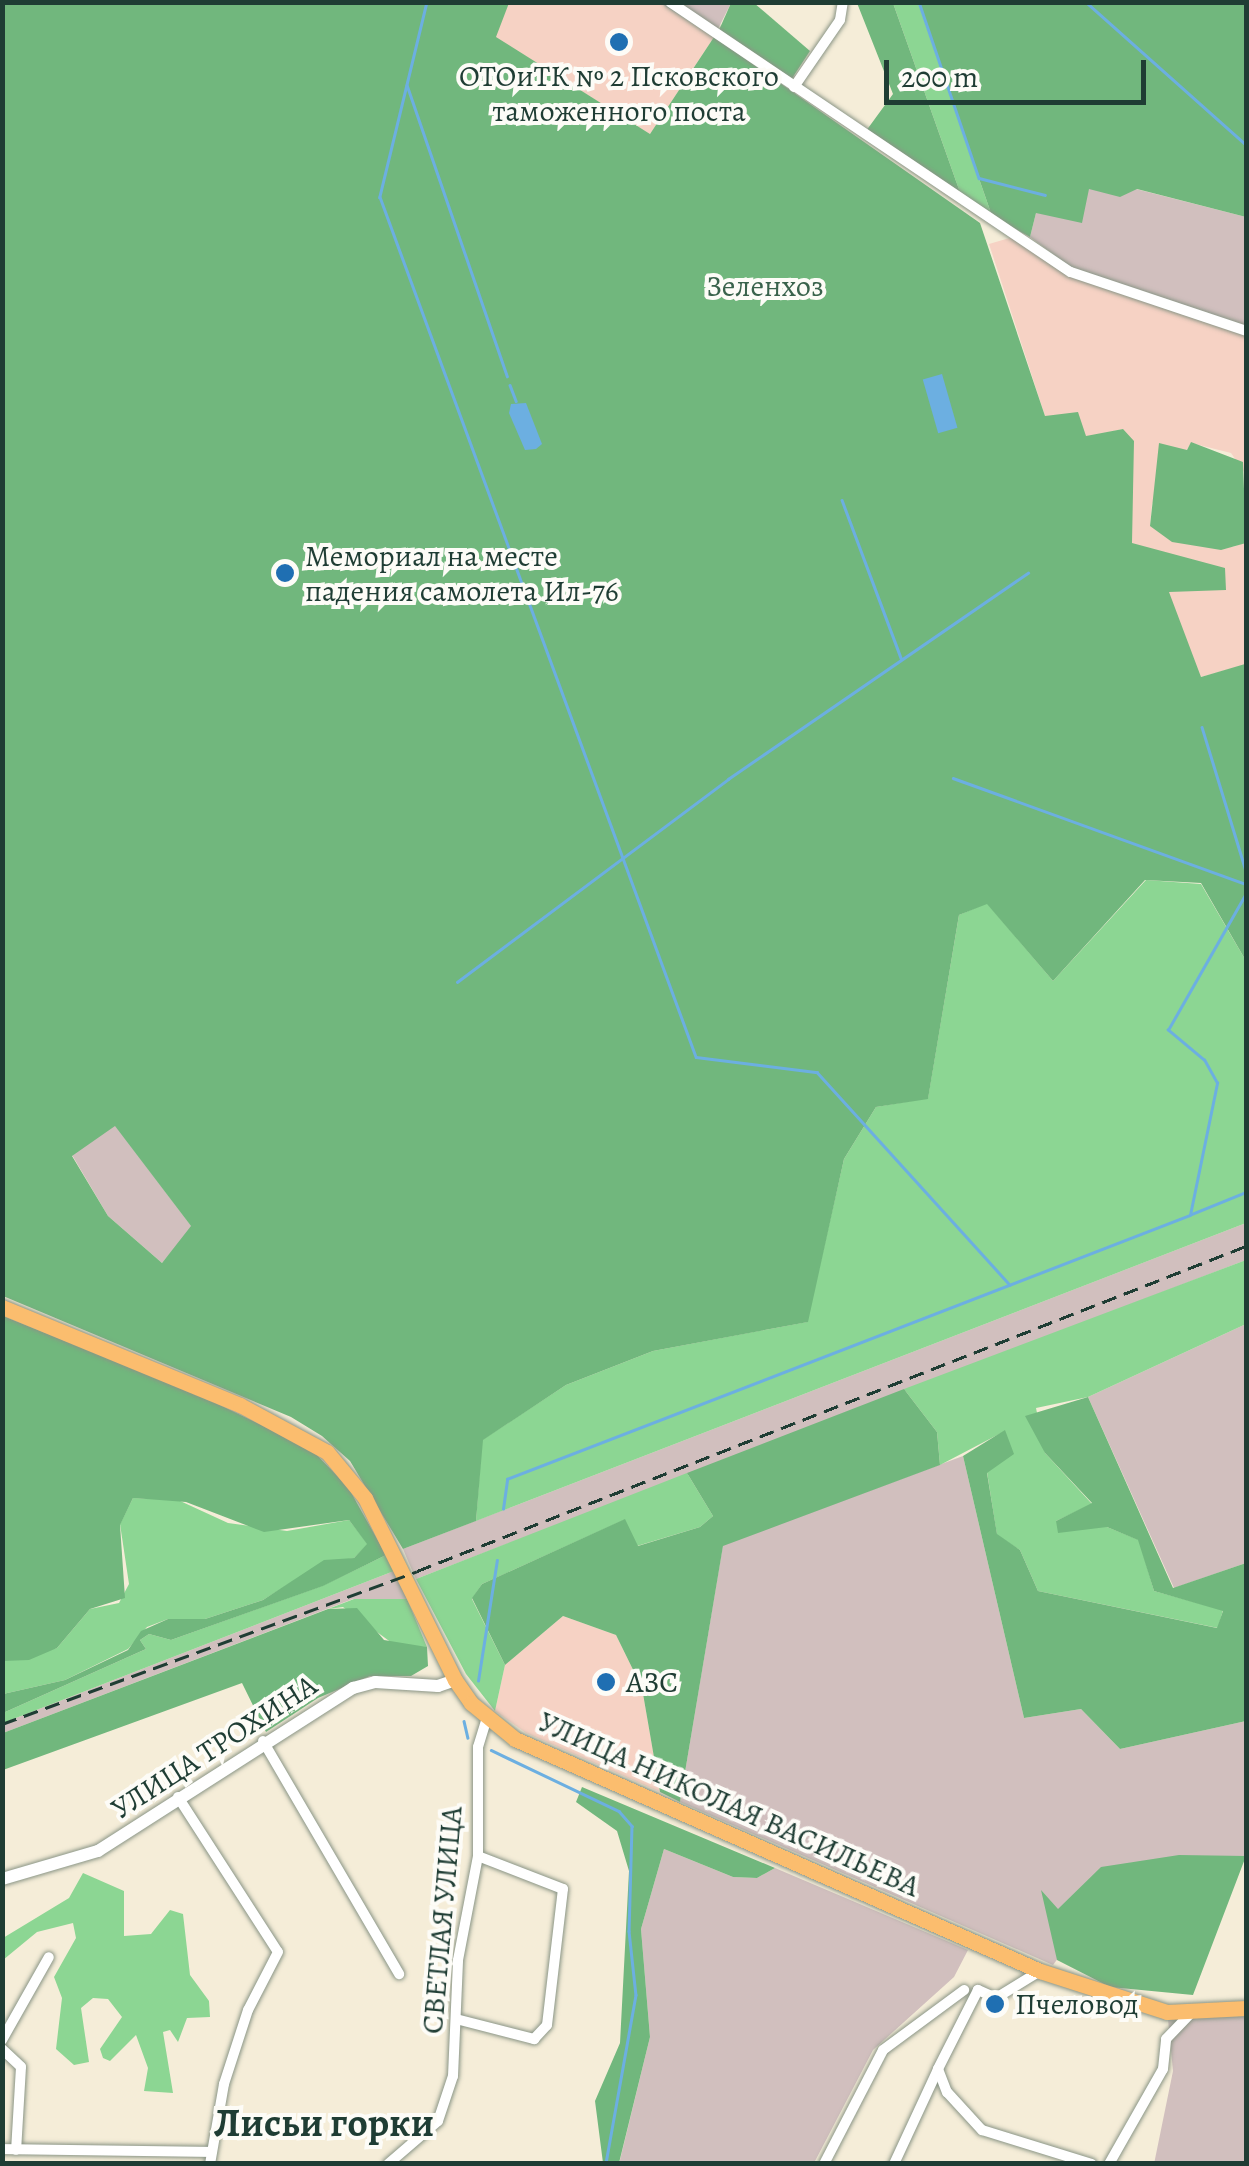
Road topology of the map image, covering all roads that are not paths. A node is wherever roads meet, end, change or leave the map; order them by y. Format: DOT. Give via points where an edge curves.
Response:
graph roads {
  1 [pos="670,2"];
  2 [pos="844,2"];
  3 [pos="794,87"];
  4 [pos="1246,331"];
  5 [pos="2,1306"];
  6 [pos="455,1680"];
  7 [pos="487,1717"];
  8 [pos="263,1741"];
  9 [pos="178,1798"];
  10 [pos="478,1856"];
  11 [pos="2,1878"];
  12 [pos="49,1957"];
  13 [pos="1040,1972"];
  14 [pos="399,1974"];
  15 [pos="964,1990"];
  16 [pos="1246,2008"];
  17 [pos="1192,2012"];
  18 [pos="456,2019"];
  19 [pos="2,2040"];
  20 [pos="2,2049"];
  21 [pos="938,2068"];
  22 [pos="2,2149"];
  23 [pos="16,2150"];
  24 [pos="210,2158"];
  25 [pos="388,2164"];
  26 [pos="824,2164"];
  27 [pos="894,2164"];
  28 [pos="1092,2164"];
  29 [pos="1109,2164"];
  1 -- 3 [label="street"];
  2 -- 3 [label="street" via="840,20"];
  3 -- 4 [label="street" via="1071,272"];
  5 -- 6 [label="main road, УЛИЦА НИКОЛАЯ ВАСИЛЬЕВА" via="240,1405 327,1452 365,1498"];
  6 -- 7 [label="main road, УЛИЦА НИКОЛАЯ ВАСИЛЬЕВА"];
  6 -- 8 [label="street, УЛИЦА ТРОХИНА" via="421,1687 366,1683"];
  7 -- 10 [label="street, СВЕТЛАЯ УЛИЦА" via="478,1748"];
  7 -- 13 [label="main road, УЛИЦА НИКОЛАЯ ВАСИЛЬЕВА" via="573,1768"];
  8 -- 9 [label="street, УЛИЦА ТРОХИНА"];
  8 -- 14 [label="street"];
  9 -- 11 [label="street, УЛИЦА ТРОХИНА" via="98,1851"];
  9 -- 24 [label="street" via="278,1952 248,2010"];
  10 -- 18 [label="street, СВЕТЛАЯ УЛИЦА" via="458,1960"];
  10 -- 18 [label="street" via="555,1883 565,1894 550,1957 547,2025 534,2038"];
  12 -- 19 [label="street"];
  13 -- 17 [label="main road, УЛИЦА НИКОЛАЯ ВАСИЛЬЕВА" via="1150,2008"];
  13 -- 21 [label="street" via="996,1998 978,1990"];
  15 -- 26 [label="street" via="883,2050"];
  16 -- 17 [label="main road, УЛИЦА НИКОЛАЯ ВАСИЛЬЕВА"];
  17 -- 29 [label="street" via="1166,2039 1163,2069"];
  18 -- 25 [label="street, СВЕТЛАЯ УЛИЦА" via="453,2076 442,2115"];
  20 -- 23 [label="street" via="21,2068"];
  21 -- 27 [label="street"];
  21 -- 28 [label="street" via="947,2092 982,2130"];
  22 -- 23 [label="street"];
  23 -- 24 [label="street"];
}
